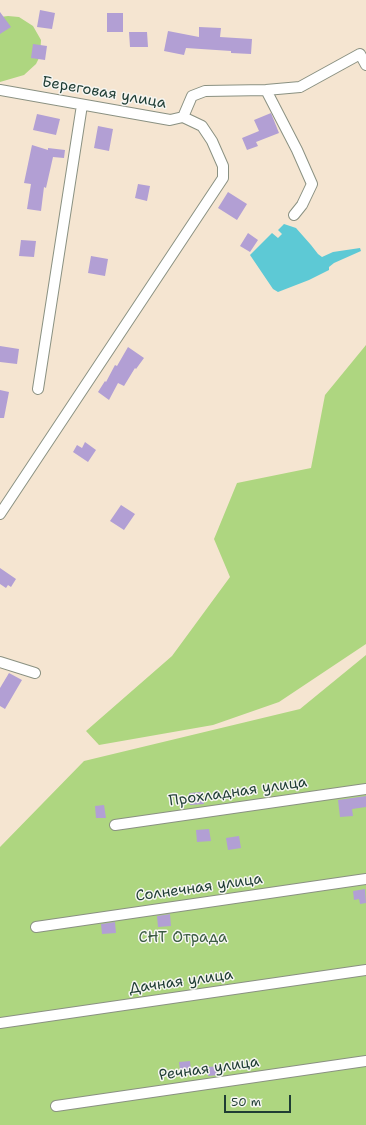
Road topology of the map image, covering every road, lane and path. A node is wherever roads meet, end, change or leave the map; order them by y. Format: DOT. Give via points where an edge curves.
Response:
graph roads {
  1 [pos="363,52"];
  2 [pos="366,65"];
  3 [pos="0,90"];
  4 [pos="266,90"];
  5 [pos="82,105"];
  6 [pos="183,118"];
  7 [pos="294,215"];
  8 [pos="38,389"];
  9 [pos="0,514"];
  10 [pos="0,662"];
  11 [pos="35,673"];
  12 [pos="366,789"];
  13 [pos="115,825"];
  14 [pos="366,879"];
  15 [pos="36,926"];
  16 [pos="366,970"];
  17 [pos="0,1023"];
  18 [pos="366,1061"];
  19 [pos="56,1106"];
  1 -- 2 [label="street, Береговая улица"];
  1 -- 4 [label="street, Береговая улица" via="300,87"];
  3 -- 5 [label="street, Береговая улица"];
  4 -- 6 [label="street, Береговая улица" via="206,91 192,96"];
  4 -- 7 [label="street" via="312,184"];
  5 -- 6 [label="street, Береговая улица" via="170,120"];
  5 -- 8 [label="street"];
  6 -- 9 [label="street" via="202,126 223,166 224,178"];
  10 -- 11 [label="street"];
  12 -- 13 [label="street, Прохладная улица"];
  14 -- 15 [label="street, Солнечная улица"];
  16 -- 17 [label="street, Дачная улица"];
  18 -- 19 [label="street, Речная улица"];
}
